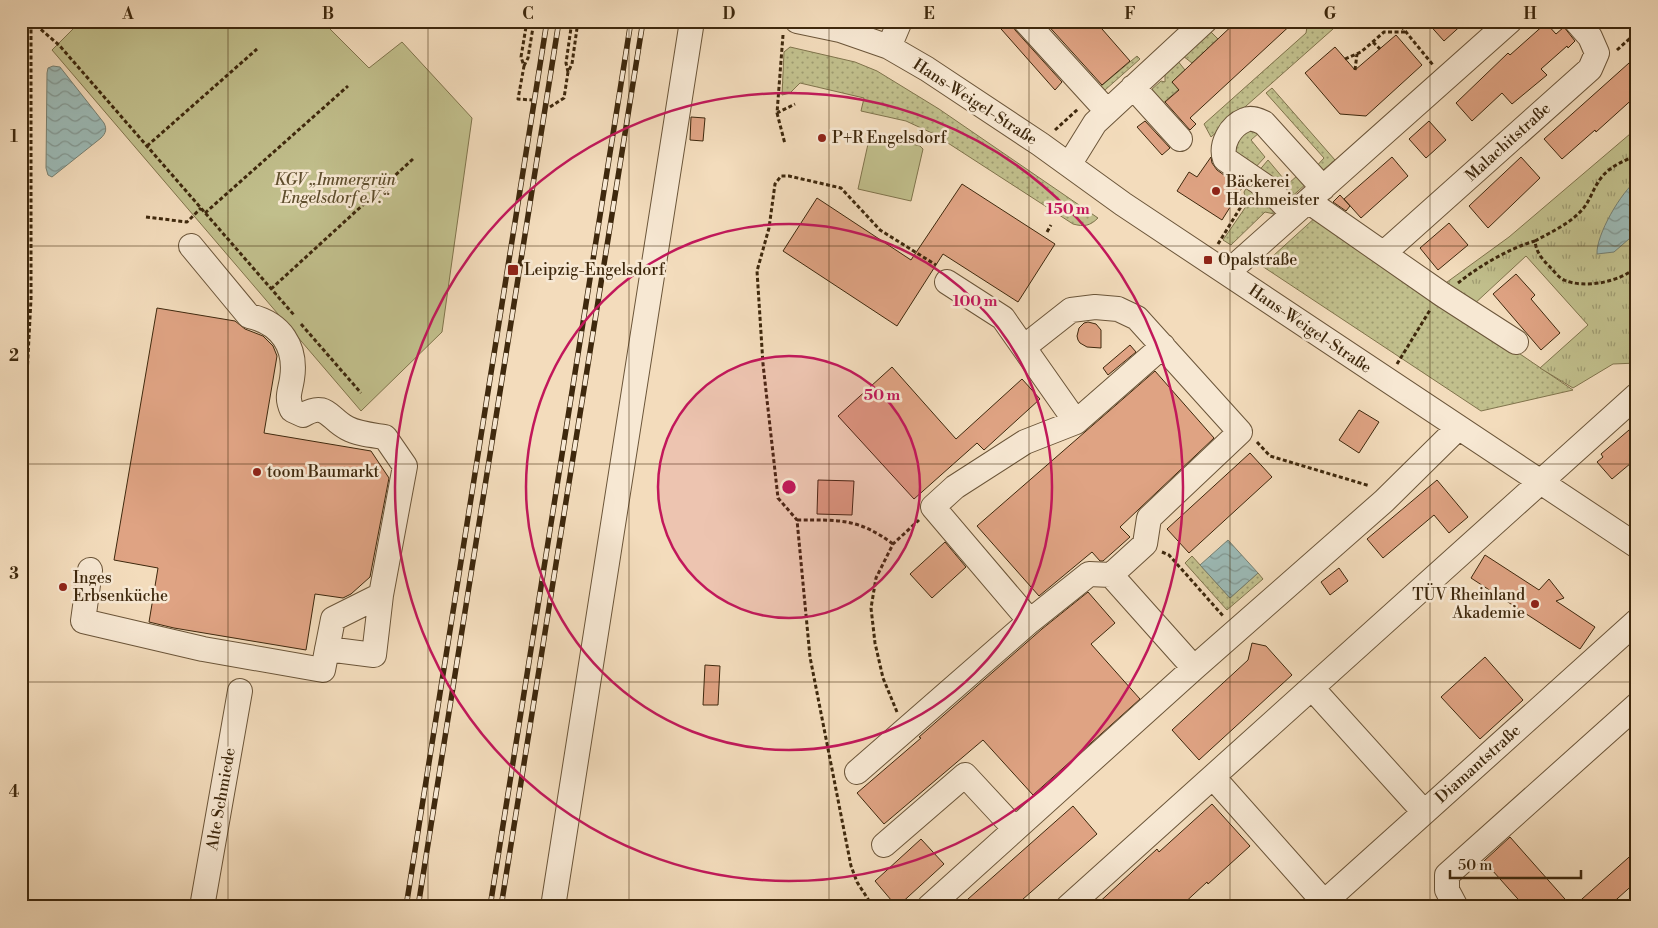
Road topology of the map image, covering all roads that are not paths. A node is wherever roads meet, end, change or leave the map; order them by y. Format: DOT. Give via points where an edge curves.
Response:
graph roads {
  1 [pos="692,21"];
  2 [pos="900,21"];
  3 [pos="1024,21"];
  4 [pos="1205,21"];
  5 [pos="1510,21"];
  6 [pos="1576,21"];
  7 [pos="790,25"];
  8 [pos="889,47"];
  9 [pos="1133,87"];
  10 [pos="1107,112"];
  11 [pos="1180,139"];
  12 [pos="1069,165"];
  13 [pos="1308,201"];
  14 [pos="191,246"];
  15 [pos="1384,253"];
  16 [pos="1228,273"];
  17 [pos="947,282"];
  18 [pos="1516,342"];
  19 [pos="1164,346"];
  20 [pos="1024,347"];
  21 [pos="1637,395"];
  22 [pos="1076,422"];
  23 [pos="1458,428"];
  24 [pos="1540,482"];
  25 [pos="1637,546"];
  26 [pos="90,570"];
  27 [pos="1111,575"];
  28 [pos="381,595"];
  29 [pos="1030,621"];
  30 [pos="1637,621"];
  31 [pos="327,649"];
  32 [pos="1194,668"];
  33 [pos="1312,688"];
  34 [pos="240,691"];
  35 [pos="1637,705"];
  36 [pos="857,772"];
  37 [pos="1213,777"];
  38 [pos="1424,812"];
  39 [pos="1015,829"];
  40 [pos="884,846"];
  41 [pos="1321,904"];
  42 [pos="202,907"];
  43 [pos="553,907"];
  44 [pos="929,907"];
  45 [pos="1068,907"];
  46 [pos="1456,907"];
  1 -- 43 [label="street"];
  2 -- 8 [label="street"];
  3 -- 10 [label="street"];
  4 -- 9 [label="street"];
  5 -- 13 [label="street"];
  6 -- 15 [label="street, Malachitstraße" via="1590,37 1597,53 1590,69"];
  7 -- 8 [label="street, Hans-Weigel-Straße" via="846,32"];
  8 -- 12 [label="street, Hans-Weigel-Straße"];
  9 -- 10 [label="street"];
  9 -- 11 [label="street"];
  10 -- 12 [label="street" via="1096,123"];
  12 -- 16 [label="street, Hans-Weigel-Straße"];
  13 -- 13 [label="street" via="1269,189 1225,159 1224,143 1233,128 1245,120 1264,123"];
  13 -- 15 [label="street"];
  13 -- 16 [label="street"];
  14 -- 28 [label="street" via="249,316 277,328 288,343 292,361 288,400 292,410 303,415 320,410 330,413 355,432 385,437 405,466"];
  15 -- 18 [label="street"];
  16 -- 23 [label="street, Hans-Weigel-Straße"];
  17 -- 20 [label="street" via="1003,318"];
  19 -- 20 [label="street" via="1137,318 1118,309 1095,307 1071,310"];
  19 -- 22 [label="street"];
  19 -- 27 [label="street" via="1240,432 1148,518 1145,544"];
  20 -- 22 [label="street"];
  21 -- 24 [label="street"];
  22 -- 29 [label="street" via="1025,442 955,487 934,507"];
  23 -- 24 [label="street, Hans-Weigel-Straße"];
  23 -- 32 [label="street" via="1384,501"];
  24 -- 25 [label="street, Hans-Weigel-Straße"];
  24 -- 33 [label="street"];
  26 -- 31 [label="street" via="83,621 202,649 323,670"];
  27 -- 29 [label="street" via="1089,574"];
  27 -- 32 [label="street"];
  28 -- 31 [label="street" via="333,619"];
  28 -- 31 [label="street" via="374,655"];
  29 -- 36 [label="street"];
  30 -- 38 [label="street, Diamantstraße"];
  32 -- 39 [label="street"];
  33 -- 37 [label="street"];
  33 -- 38 [label="street"];
  34 -- 42 [label="street, Alte Schmiede"];
  35 -- 46 [label="street" via="1447,875 1447,890"];
  37 -- 41 [label="street"];
  37 -- 45 [label="street"];
  38 -- 41 [label="street, Diamantstraße"];
  39 -- 40 [label="street" via="965,775"];
  39 -- 44 [label="street"];
}
